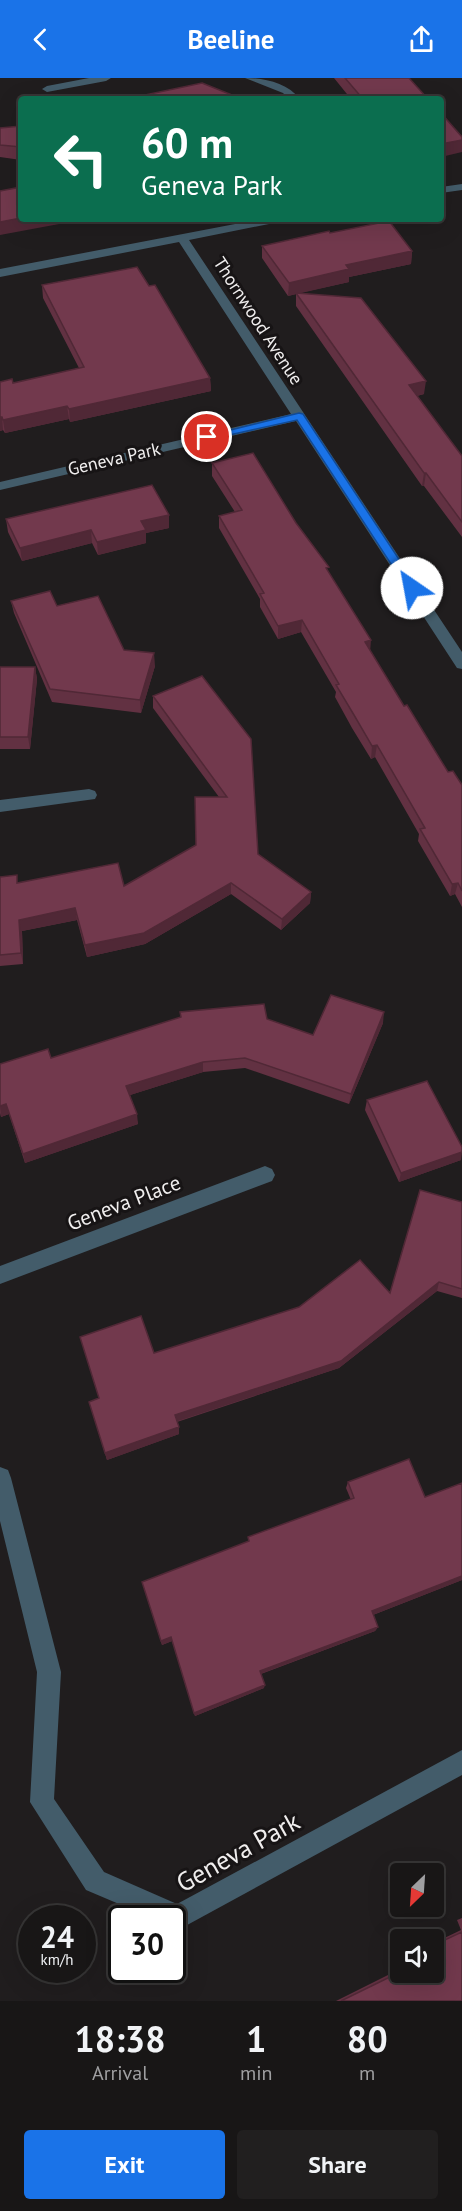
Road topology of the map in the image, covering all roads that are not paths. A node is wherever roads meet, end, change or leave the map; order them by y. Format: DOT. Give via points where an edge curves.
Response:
graph roads {
  1 [pos="106,78"];
  2 [pos="250,78"];
  3 [pos="47,89"];
  4 [pos="292,96"];
  5 [pos="462,187"];
  6 [pos="444,190"];
  7 [pos="264,222"];
  8 [pos="182,238"];
  9 [pos="0,273"];
  10 [pos="299,416"];
  11 [pos="0,486"];
  12 [pos="462,664"];
  13 [pos="89,795"];
  14 [pos="0,806"];
  15 [pos="265,1175"];
  16 [pos="0,1275"];
  17 [pos="0,1478"];
  18 [pos="462,1762"];
  1 -- 3 [label="street"];
  2 -- 4 [label="street"];
  5 -- 6 [label="street"];
  7 -- 8 [label="street"];
  8 -- 9 [label="street"];
  8 -- 10 [label="street, Thornwood Avenue"];
  10 -- 11 [label="street, Geneva Park"];
  10 -- 12 [label="street, Thornwood Avenue"];
  13 -- 14 [label="street"];
  15 -- 16 [label="street, Geneva Place"];
  17 -- 18 [label="street, Geneva Park" via="49,1672 42,1802 94,1881 178,1917"];
}
